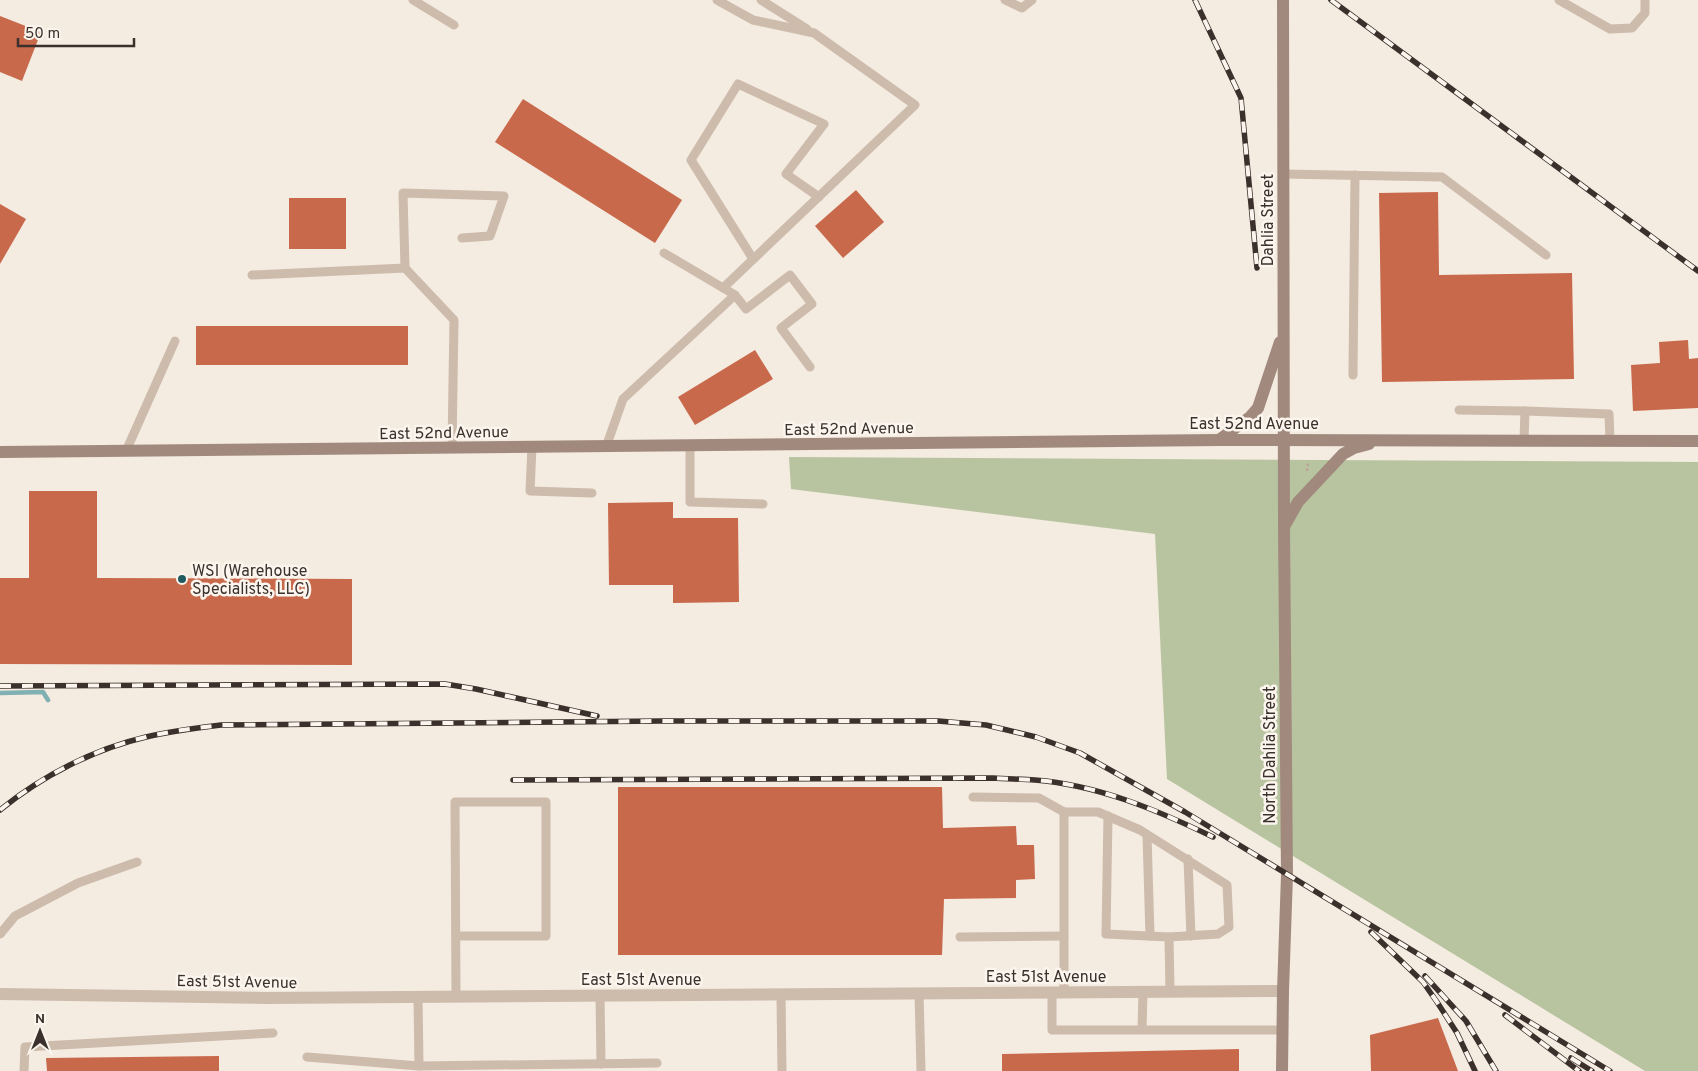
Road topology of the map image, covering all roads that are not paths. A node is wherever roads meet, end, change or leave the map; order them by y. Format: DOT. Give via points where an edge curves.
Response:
graph roads {
  1 [pos="413,0"];
  2 [pos="716,0"];
  3 [pos="761,0"];
  4 [pos="1005,0"];
  5 [pos="1032,0"];
  6 [pos="1283,0"];
  7 [pos="1559,0"];
  8 [pos="1645,0"];
  9 [pos="454,25"];
  10 [pos="814,33"];
  11 [pos="1283,174"];
  12 [pos="1355,175"];
  13 [pos="819,197"];
  14 [pos="462,238"];
  15 [pos="664,253"];
  16 [pos="1546,255"];
  17 [pos="753,260"];
  18 [pos="405,268"];
  19 [pos="252,275"];
  20 [pos="723,288"];
  21 [pos="735,295"];
  22 [pos="1284,317"];
  23 [pos="175,341"];
  24 [pos="810,367"];
  25 [pos="1353,375"];
  26 [pos="1459,410"];
  27 [pos="1525,411"];
  28 [pos="1284,439"];
  29 [pos="1219,440"];
  30 [pos="1391,440"];
  31 [pos="1524,440"];
  32 [pos="1610,441"];
  33 [pos="1698,441"];
  34 [pos="690,446"];
  35 [pos="532,447"];
  36 [pos="606,447"];
  37 [pos="452,448"];
  38 [pos="126,451"];
  39 [pos="0,452"];
  40 [pos="592,493"];
  41 [pos="763,504"];
  42 [pos="1284,527"];
  43 [pos="973,797"];
  44 [pos="1064,812"];
  45 [pos="1108,816"];
  46 [pos="1147,835"];
  47 [pos="1188,859"];
  48 [pos="137,862"];
  49 [pos="0,934"];
  50 [pos="456,936"];
  51 [pos="1064,936"];
  52 [pos="1150,936"];
  53 [pos="1192,936"];
  54 [pos="960,937"];
  55 [pos="1169,937"];
  56 [pos="1283,991"];
  57 [pos="1143,992"];
  58 [pos="1170,992"];
  59 [pos="1058,993"];
  60 [pos="0,994"];
  61 [pos="781,994"];
  62 [pos="919,994"];
  63 [pos="600,996"];
  64 [pos="418,997"];
  65 [pos="456,997"];
  66 [pos="1142,1029"];
  67 [pos="1283,1030"];
  68 [pos="273,1033"];
  69 [pos="307,1057"];
  70 [pos="657,1063"];
  71 [pos="601,1064"];
  72 [pos="419,1066"];
  73 [pos="24,1071"];
  74 [pos="782,1071"];
  75 [pos="921,1071"];
  76 [pos="1282,1071"];
  1 -- 9 [label="lane"];
  2 -- 10 [label="lane" via="753,20"];
  3 -- 10 [label="lane"];
  4 -- 5 [label="lane" via="1022,8"];
  6 -- 11 [label="street, Dahlia Street"];
  7 -- 8 [label="lane" via="1610,29 1632,28 1645,13"];
  10 -- 13 [label="lane" via="915,105"];
  11 -- 12 [label="lane"];
  11 -- 22 [label="street, Dahlia Street"];
  12 -- 16 [label="lane" via="1442,177"];
  12 -- 25 [label="lane"];
  13 -- 17 [label="lane"];
  13 -- 17 [label="lane" via="786,174 824,124 738,84 691,160"];
  14 -- 18 [label="lane" via="490,236 504,196 403,193"];
  15 -- 20 [label="lane"];
  17 -- 20 [label="lane"];
  18 -- 19 [label="lane"];
  18 -- 37 [label="lane" via="454,320"];
  20 -- 21 [label="lane"];
  21 -- 24 [label="lane" via="746,309 790,275 812,304 781,328"];
  21 -- 36 [label="lane" via="623,399"];
  22 -- 28 [label="street, Dahlia Street"];
  22 -- 29 [label="street" via="1279,346 1258,408"];
  23 -- 38 [label="lane"];
  26 -- 27 [label="lane"];
  27 -- 31 [label="lane"];
  27 -- 32 [label="lane" via="1609,414"];
  28 -- 29 [label="street, East 52nd Avenue"];
  28 -- 30 [label="street, East 52nd Avenue"];
  28 -- 42 [label="street, North Dahlia Street"];
  29 -- 34 [label="street, East 52nd Avenue"];
  30 -- 31 [label="street, East 52nd Avenue"];
  30 -- 42 [label="street" via="1354,448 1343,454 1298,502"];
  31 -- 32 [label="street, East 52nd Avenue"];
  32 -- 33 [label="street, East 52nd Avenue"];
  34 -- 36 [label="street, East 52nd Avenue"];
  34 -- 41 [label="lane" via="690,502"];
  35 -- 36 [label="street, East 52nd Avenue"];
  35 -- 37 [label="street, East 52nd Avenue"];
  35 -- 40 [label="lane" via="530,491"];
  37 -- 38 [label="street, East 52nd Avenue"];
  38 -- 39 [label="street, East 52nd Avenue"];
  42 -- 56 [label="street, North Dahlia Street" via="1286,875"];
  43 -- 44 [label="lane" via="1039,798"];
  44 -- 45 [label="lane" via="1098,812"];
  44 -- 51 [label="lane"];
  45 -- 46 [label="lane"];
  45 -- 52 [label="lane" via="1106,934"];
  46 -- 47 [label="lane"];
  46 -- 52 [label="lane"];
  47 -- 53 [label="lane"];
  47 -- 53 [label="lane" via="1227,885 1229,927 1218,934"];
  48 -- 49 [label="lane" via="70,887 15,916"];
  50 -- 50 [label="lane" via="546,936 546,802 455,802"];
  50 -- 65 [label="lane"];
  51 -- 54 [label="lane"];
  51 -- 59 [label="lane"];
  52 -- 55 [label="lane"];
  53 -- 55 [label="lane"];
  55 -- 58 [label="lane"];
  56 -- 58 [label="street, East 51st Avenue"];
  56 -- 67 [label="street, North Dahlia Street"];
  57 -- 58 [label="street, East 51st Avenue"];
  57 -- 59 [label="street, East 51st Avenue"];
  57 -- 66 [label="lane"];
  59 -- 62 [label="street, East 51st Avenue"];
  59 -- 66 [label="lane" via="1052,1030"];
  60 -- 64 [label="street, East 51st Avenue"];
  61 -- 62 [label="street, East 51st Avenue"];
  61 -- 63 [label="street, East 51st Avenue"];
  61 -- 74 [label="lane"];
  62 -- 75 [label="lane"];
  63 -- 65 [label="street, East 51st Avenue"];
  63 -- 71 [label="lane"];
  64 -- 65 [label="street, East 51st Avenue"];
  64 -- 72 [label="lane"];
  66 -- 67 [label="lane"];
  67 -- 76 [label="street, North Dahlia Street"];
  68 -- 73 [label="lane" via="25,1047"];
  69 -- 72 [label="lane"];
  70 -- 71 [label="lane"];
  71 -- 72 [label="lane"];
}
